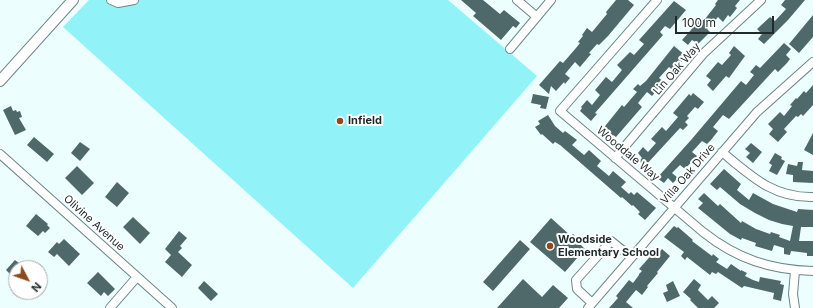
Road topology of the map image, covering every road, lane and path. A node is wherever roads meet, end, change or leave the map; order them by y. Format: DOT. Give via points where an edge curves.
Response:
graph roads {
  1 [pos="73,0"];
  2 [pos="111,0"];
  3 [pos="134,0"];
  4 [pos="517,0"];
  5 [pos="551,0"];
  6 [pos="656,0"];
  7 [pos="761,0"];
  8 [pos="537,17"];
  9 [pos="510,49"];
  10 [pos="813,62"];
  11 [pos="0,81"];
  12 [pos="722,152"];
  13 [pos="1,156"];
  14 [pos="615,158"];
  15 [pos="813,197"];
  16 [pos="674,207"];
  17 [pos="630,257"];
  18 [pos="795,271"];
  19 [pos="813,271"];
  20 [pos="137,277"];
  21 [pos="590,305"];
  22 [pos="110,308"];
  23 [pos="172,308"];
  24 [pos="795,308"];
  1 -- 11 [label="main road"];
  2 -- 3 [label="street" via="118,3"];
  4 -- 8 [label="street"];
  5 -- 8 [label="street"];
  6 -- 14 [label="street, Wooddale Way" via="560,111"];
  7 -- 14 [label="street, Lin Oak Way" via="699,59"];
  8 -- 9 [label="street"];
  10 -- 12 [label="street, Villa Oak Drive" via="763,106"];
  12 -- 15 [label="street" via="765,186 790,195"];
  12 -- 16 [label="street, Villa Oak Drive"];
  13 -- 20 [label="street, Olivine Avenue"];
  14 -- 16 [label="street, Wooddale Way"];
  16 -- 17 [label="street, Villa Oak Drive"];
  16 -- 18 [label="street, Wooddale Way" via="709,236 734,252 764,264"];
  17 -- 21 [label="street, Villa Oak Drive"];
  17 -- 21 [label="street" via="611,241 576,280 577,289"];
  18 -- 19 [label="street, Wooddale Way"];
  18 -- 24 [label="street"];
  20 -- 22 [label="street"];
  20 -- 23 [label="street, Olivine Avenue"];
}
